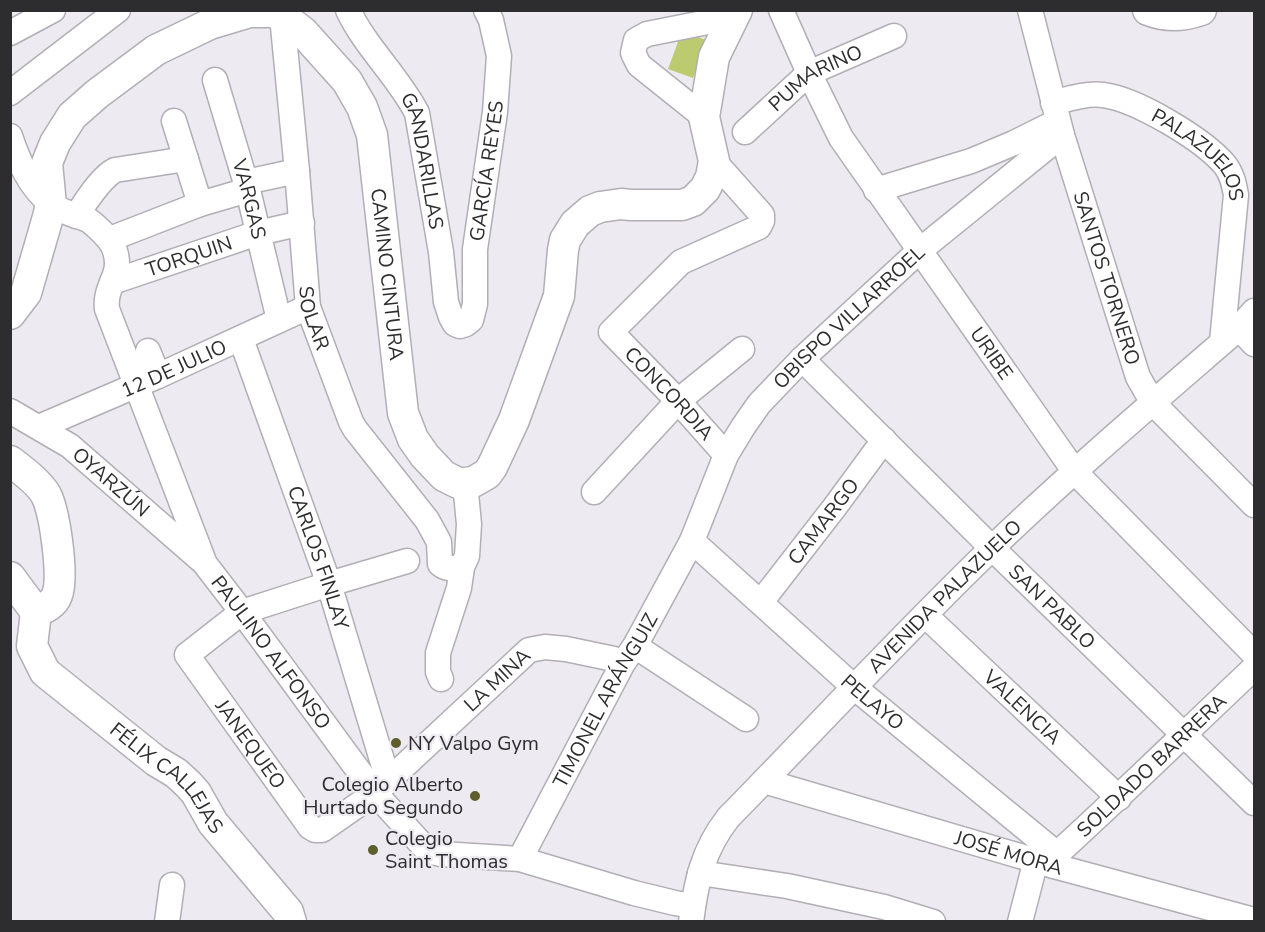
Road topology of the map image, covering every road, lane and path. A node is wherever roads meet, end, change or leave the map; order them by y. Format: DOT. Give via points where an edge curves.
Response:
graph roads {
  1 [pos="53,10"];
  2 [pos="118,10"];
  3 [pos="348,10"];
  4 [pos="486,10"];
  5 [pos="781,10"];
  6 [pos="1030,10"];
  7 [pos="1148,10"];
  8 [pos="1201,10"];
  9 [pos="276,13"];
  10 [pos="735,14"];
  11 [pos="10,33"];
  12 [pos="894,36"];
  13 [pos="809,73"];
  14 [pos="215,80"];
  15 [pos="10,93"];
  16 [pos="704,117"];
  17 [pos="1058,120"];
  18 [pos="174,121"];
  19 [pos="745,132"];
  20 [pos="10,136"];
  21 [pos="186,159"];
  22 [pos="714,161"];
  23 [pos="297,171"];
  24 [pos="247,186"];
  25 [pos="876,190"];
  26 [pos="200,204"];
  27 [pos="63,210"];
  28 [pos="302,223"];
  29 [pos="258,232"];
  30 [pos="110,239"];
  31 [pos="919,251"];
  32 [pos="112,282"];
  33 [pos="308,307"];
  34 [pos="10,314"];
  35 [pos="279,320"];
  36 [pos="460,326"];
  37 [pos="1242,331"];
  38 [pos="241,339"];
  39 [pos="742,349"];
  40 [pos="148,351"];
  41 [pos="802,359"];
  42 [pos="158,376"];
  43 [pos="135,385"];
  44 [pos="678,401"];
  45 [pos="1153,403"];
  46 [pos="10,411"];
  47 [pos="39,426"];
  48 [pos="884,440"];
  49 [pos="726,455"];
  50 [pos="10,461"];
  51 [pos="1075,472"];
  52 [pos="465,483"];
  53 [pos="594,492"];
  54 [pos="1254,505"];
  55 [pos="692,542"];
  56 [pos="992,548"];
  57 [pos="407,561"];
  58 [pos="205,564"];
  59 [pos="462,567"];
  60 [pos="10,578"];
  61 [pos="328,584"];
  62 [pos="761,602"];
  63 [pos="36,612"];
  64 [pos="242,612"];
  65 [pos="925,615"];
  66 [pos="21,641"];
  67 [pos="634,646"];
  68 [pos="1254,654"];
  69 [pos="614,659"];
  70 [pos="1254,668"];
  71 [pos="441,679"];
  72 [pos="854,687"];
  73 [pos="746,719"];
  74 [pos="1183,734"];
  75 [pos="764,781"];
  76 [pos="382,787"];
  77 [pos="1119,798"];
  78 [pos="1254,803"];
  79 [pos="520,859"];
  80 [pos="1049,860"];
  81 [pos="700,873"];
  82 [pos="172,885"];
  83 [pos="692,914"];
  84 [pos="1254,920"];
  85 [pos="167,921"];
  86 [pos="291,921"];
  87 [pos="933,921"];
  88 [pos="1020,921"];
  1 -- 11 [label="street"];
  2 -- 15 [label="street"];
  3 -- 36 [label="street, GANDARILLAS" via="417,113 446,302 455,324"];
  4 -- 36 [label="street, GARCÍA REYES" via="499,56 495,112 475,249 475,304 471,320"];
  5 -- 13 [label="street, URIBE"];
  6 -- 17 [label="street, SANTOS TORNERO"];
  7 -- 8 [label="main road" via="1180,15"];
  9 -- 23 [label="street, SOLAR"];
  9 -- 27 [label="main road" via="250,12 210,24 156,50 72,116 54,143 47,163"];
  9 -- 52 [label="main road, CAMINO CINTURA" via="303,32 337,69 368,121 403,413 425,456 444,476"];
  10 -- 16 [label="main road" via="714,57"];
  10 -- 16 [label="street" via="647,34 636,40 634,46 639,65"];
  12 -- 13 [label="street, PUMARINO"];
  13 -- 19 [label="street, PUMARINO"];
  13 -- 25 [label="street, URIBE" via="841,138"];
  14 -- 24 [label="street, VARGAS"];
  16 -- 22 [label="main road"];
  17 -- 25 [label="street" via="971,161"];
  17 -- 31 [label="street, OBISPO VILLARROEL"];
  17 -- 37 [label="street, PALAZUELOS" via="1084,96 1112,96 1173,125 1209,149 1226,166 1236,195"];
  17 -- 45 [label="street, SANTOS TORNERO" via="1137,377"];
  18 -- 21 [label="street"];
  20 -- 27 [label="street" via="38,192"];
  21 -- 26 [label="street"];
  21 -- 27 [label="street" via="110,172 100,184"];
  22 -- 44 [label="street, CONCORDIA" via="762,215 759,227 681,262 611,332"];
  22 -- 52 [label="main road" via="705,189 688,203 610,204 590,211 575,224 563,250 559,296 514,420 492,467 481,479"];
  23 -- 24 [label="street"];
  23 -- 28 [label="street, SOLAR"];
  24 -- 26 [label="street"];
  24 -- 29 [label="street, VARGAS"];
  25 -- 31 [label="street, URIBE"];
  26 -- 30 [label="street"];
  27 -- 30 [label="street" via="90,221"];
  27 -- 34 [label="main road" via="26,293"];
  28 -- 29 [label="street, TORQUIN"];
  28 -- 33 [label="street, SOLAR"];
  29 -- 32 [label="street, TORQUIN"];
  29 -- 35 [label="street, VARGAS"];
  30 -- 32 [label="street, PAULINO ALFONSO" via="118,264"];
  31 -- 41 [label="street, OBISPO VILLARROEL"];
  31 -- 51 [label="street, URIBE"];
  32 -- 43 [label="street, PAULINO ALFONSO" via="107,309"];
  33 -- 35 [label="street, 12 DE JULIO"];
  33 -- 59 [label="street, SOLAR" via="355,429 427,520 439,542 440,564 451,569"];
  35 -- 38 [label="street, 12 DE JULIO"];
  37 -- 45 [label="street, AVENIDA PALAZUELO"];
  38 -- 42 [label="street, 12 DE JULIO"];
  38 -- 61 [label="street, CARLOS FINLAY"];
  39 -- 44 [label="street"];
  40 -- 42 [label="street"];
  41 -- 48 [label="street, SAN PABLO"];
  41 -- 49 [label="street, OBISPO VILLARROEL" via="759,404"];
  42 -- 43 [label="street, 12 DE JULIO"];
  43 -- 47 [label="street, 12 DE JULIO"];
  43 -- 58 [label="street, PAULINO ALFONSO"];
  44 -- 49 [label="street, CONCORDIA"];
  44 -- 53 [label="street"];
  45 -- 51 [label="street, AVENIDA PALAZUELO"];
  45 -- 54 [label="street, SANTOS TORNERO"];
  46 -- 47 [label="street, OYARZÚN"];
  47 -- 58 [label="street, OYARZÚN" via="70,446"];
  48 -- 56 [label="street, SAN PABLO"];
  48 -- 62 [label="street, CAMARGO"];
  49 -- 55 [label="street, OBISPO VILLARROEL"];
  50 -- 63 [label="main road" via="47,495 57,534 58,593 53,602"];
  51 -- 56 [label="street, AVENIDA PALAZUELO"];
  51 -- 68 [label="street, URIBE"];
  52 -- 59 [label="street" via="469,539"];
  55 -- 62 [label="street, PELAYO"];
  55 -- 67 [label="street, TIMONEL ARÁNGUIZ"];
  56 -- 65 [label="street, AVENIDA PALAZUELO"];
  56 -- 74 [label="street, SAN PABLO"];
  57 -- 61 [label="street"];
  58 -- 64 [label="street, PAULINO ALFONSO"];
  59 -- 71 [label="street" via="438,653"];
  60 -- 63 [label="main road"];
  61 -- 64 [label="street"];
  61 -- 76 [label="street, CARLOS FINLAY"];
  62 -- 72 [label="street, PELAYO"];
  63 -- 66 [label="main road"];
  64 -- 76 [label="street, PAULINO ALFONSO"];
  64 -- 76 [label="street, JANEQUEO" via="187,655 310,827 322,830"];
  65 -- 72 [label="street, AVENIDA PALAZUELO"];
  65 -- 77 [label="street, VALENCIA"];
  66 -- 86 [label="main road, FÉLIX CALLEJAS" via="45,672 188,784 213,823 288,912"];
  67 -- 73 [label="street"];
  67 -- 79 [label="street, TIMONEL ARÁNGUIZ"];
  69 -- 76 [label="street, LA MINA" via="566,649 530,650"];
  70 -- 74 [label="street, SOLDADO BARRERA"];
  72 -- 75 [label="street, AVENIDA PALAZUELO"];
  72 -- 80 [label="street, PELAYO"];
  74 -- 77 [label="street, SOLDADO BARRERA"];
  74 -- 78 [label="street, SAN PABLO"];
  75 -- 80 [label="street, JOSÉ MORA"];
  75 -- 81 [label="street, AVENIDA PALAZUELO" via="718,830"];
  76 -- 79 [label="street, PAULINO ALFONSO" via="424,847 432,852"];
  77 -- 80 [label="street, SOLDADO BARRERA"];
  79 -- 83 [label="street, PAULINO ALFONSO" via="675,903"];
  80 -- 84 [label="street, JOSÉ MORA"];
  80 -- 88 [label="street"];
  81 -- 83 [label="street, AVENIDA PALAZUELO"];
  81 -- 87 [label="street" via="787,886"];
  82 -- 85 [label="street"];
}
